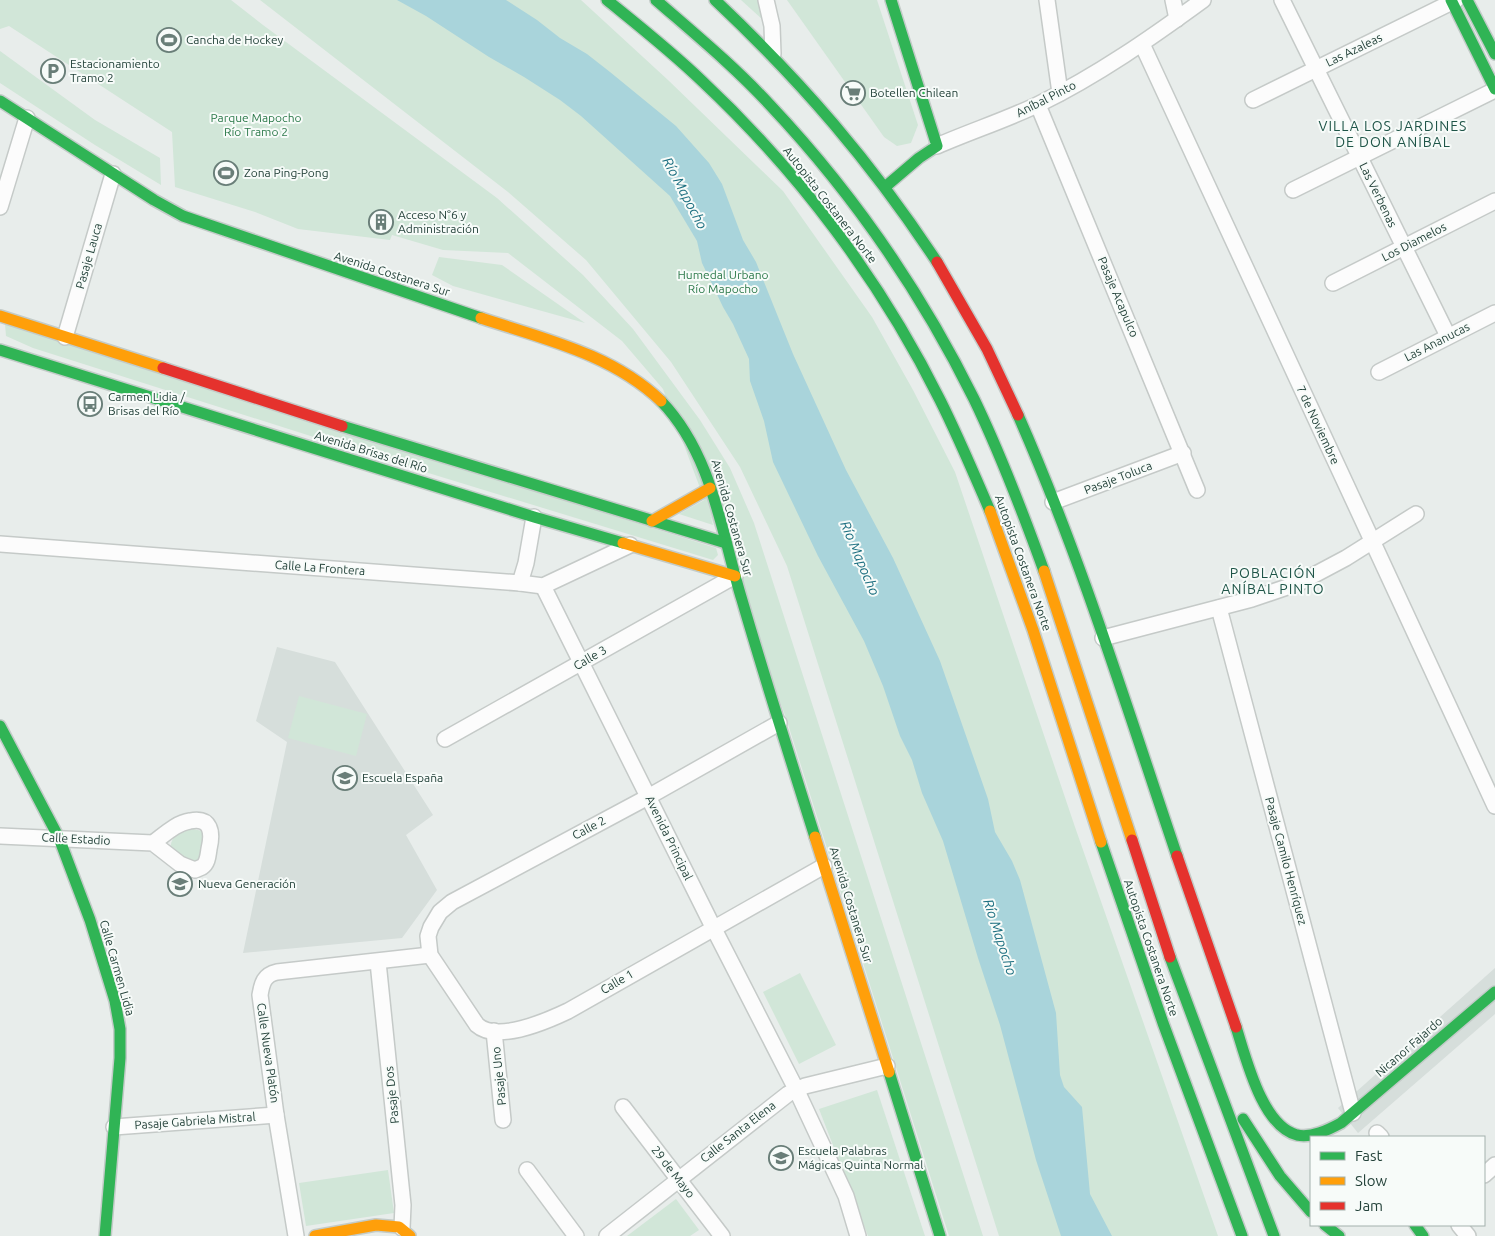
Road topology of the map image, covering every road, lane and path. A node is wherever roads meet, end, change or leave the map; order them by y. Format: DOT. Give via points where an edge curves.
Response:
graph roads {
  1 [pos="607,0"];
  2 [pos="656,0"];
  3 [pos="715,0"];
  4 [pos="766,0"];
  5 [pos="890,0"];
  6 [pos="1047,0"];
  7 [pos="1173,0"];
  8 [pos="1203,0"];
  9 [pos="1282,0"];
  10 [pos="1467,0"];
  11 [pos="1453,1"];
  12 [pos="1177,19"];
  13 [pos="1142,44"];
  14 [pos="773,54"];
  15 [pos="1495,54"];
  16 [pos="1316,69"];
  17 [pos="1495,90"];
  18 [pos="1060,93"];
  19 [pos="1252,100"];
  20 [pos="0,101"];
  21 [pos="1038,104"];
  22 [pos="26,118"];
  23 [pos="937,146"];
  24 [pos="1360,158"];
  25 [pos="113,174"];
  26 [pos="885,187"];
  27 [pos="1293,190"];
  28 [pos="1495,201"];
  29 [pos="0,207"];
  30 [pos="1404,247"];
  31 [pos="1332,283"];
  32 [pos="1495,312"];
  33 [pos="0,316"];
  34 [pos="1448,336"];
  35 [pos="66,338"];
  36 [pos="0,350"];
  37 [pos="1378,372"];
  38 [pos="1183,453"];
  39 [pos="710,488"];
  40 [pos="1197,490"];
  41 [pos="1053,502"];
  42 [pos="1416,514"];
  43 [pos="534,517"];
  44 [pos="652,521"];
  45 [pos="1372,542"];
  46 [pos="726,543"];
  47 [pos="0,544"];
  48 [pos="630,545"];
  49 [pos="734,576"];
  50 [pos="520,583"];
  51 [pos="543,586"];
  52 [pos="1219,608"];
  53 [pos="1103,638"];
  54 [pos="582,663"];
  55 [pos="779,723"];
  56 [pos="0,726"];
  57 [pos="445,739"];
  58 [pos="648,797"];
  59 [pos="1495,806"];
  60 [pos="0,836"];
  61 [pos="59,838"];
  62 [pos="153,843"];
  63 [pos="824,866"];
  64 [pos="713,928"];
  65 [pos="430,955"];
  66 [pos="378,962"];
  67 [pos="1495,992"];
  68 [pos="494,1032"];
  69 [pos="1202,1044"];
  70 [pos="887,1066"];
  71 [pos="796,1089"];
  72 [pos="623,1107"];
  73 [pos="1353,1113"];
  74 [pos="276,1115"];
  75 [pos="503,1120"];
  76 [pos="114,1127"];
  77 [pos="1495,1165"];
  78 [pos="526,1170"];
  79 [pos="1485,1174"];
  80 [pos="678,1179"];
  81 [pos="1310,1211"];
  82 [pos="1326,1226"];
  83 [pos="1460,1226"];
  84 [pos="406,1232"];
  85 [pos="105,1236"];
  86 [pos="296,1236"];
  87 [pos="315,1236"];
  88 [pos="576,1236"];
  89 [pos="607,1236"];
  90 [pos="722,1236"];
  91 [pos="858,1236"];
  92 [pos="940,1236"];
  93 [pos="1242,1236"];
  94 [pos="1274,1236"];
  95 [pos="1339,1236"];
  96 [pos="1468,1236"];
  1 -- 93 [label="main road, Autopista Costanera Norte" via="716,94 801,187 873,284 937,393 970,462 1007,559 1148,983"];
  2 -- 69 [label="main road, Autopista Costanera Norte" via="752,87 823,167 893,260 961,374 996,448 1038,554"];
  3 -- 14 [label="main road, Nicanor Fajardo"];
  4 -- 14 [label="street" via="772,26"];
  5 -- 23 [label="main road"];
  6 -- 18 [label="street"];
  7 -- 12 [label="street"];
  8 -- 12 [label="street, Aníbal Pinto"];
  9 -- 16 [label="street, Las Verbenas"];
  10 -- 15 [label="main road"];
  11 -- 16 [label="street, Las Azaleas"];
  11 -- 17 [label="main road"];
  12 -- 13 [label="street, Aníbal Pinto"];
  13 -- 18 [label="street, Aníbal Pinto"];
  13 -- 45 [label="street, 7 de Noviembre"];
  14 -- 26 [label="main road, Nicanor Fajardo" via="849,140"];
  16 -- 19 [label="street, Las Azaleas"];
  16 -- 24 [label="street, Las Verbenas"];
  17 -- 24 [label="street"];
  18 -- 21 [label="street, Aníbal Pinto"];
  20 -- 22 [label="main road, Avenida Costanera Sur"];
  21 -- 23 [label="street, Aníbal Pinto"];
  21 -- 38 [label="street, Pasaje Acapulco"];
  22 -- 25 [label="main road, Avenida Costanera Sur"];
  22 -- 29 [label="street"];
  23 -- 26 [label="main road, Aníbal Pinto"];
  24 -- 27 [label="street"];
  24 -- 30 [label="street, Las Verbenas"];
  25 -- 35 [label="street, Pasaje Lauca"];
  25 -- 39 [label="main road, Avenida Costanera Sur" via="183,216 571,347 613,365 632,375 672,413 693,444"];
  26 -- 41 [label="main road, Nicanor Fajardo" via="935,259 974,327 1008,393"];
  28 -- 30 [label="street, Los Diamelos"];
  30 -- 31 [label="street, Los Diamelos"];
  30 -- 34 [label="street, Las Verbenas"];
  32 -- 34 [label="street, Las Ananucas"];
  33 -- 35 [label="main road, Avenida Brisas del Río"];
  34 -- 37 [label="street, Las Ananucas"];
  35 -- 44 [label="main road, Avenida Brisas del Río"];
  36 -- 43 [label="main road, Avenida Brisas del Río"];
  38 -- 40 [label="street, Pasaje Acapulco"];
  38 -- 41 [label="street, Pasaje Toluca"];
  39 -- 44 [label="main road"];
  39 -- 46 [label="main road, Avenida Costanera Sur"];
  41 -- 53 [label="main road, Nicanor Fajardo"];
  42 -- 45 [label="street"];
  43 -- 48 [label="main road, Avenida Brisas del Río"];
  43 -- 50 [label="street"];
  44 -- 46 [label="main road, Avenida Brisas del Río"];
  45 -- 52 [label="street" via="1299,583"];
  45 -- 59 [label="street, 7 de Noviembre"];
  46 -- 49 [label="main road, Avenida Costanera Sur"];
  47 -- 50 [label="street, Calle La Frontera"];
  48 -- 49 [label="main road, Avenida Brisas del Río"];
  48 -- 51 [label="street"];
  49 -- 54 [label="street, Calle 3"];
  49 -- 55 [label="main road, Avenida Costanera Sur"];
  50 -- 51 [label="street, Calle La Frontera"];
  51 -- 54 [label="street, Avenida Principal"];
  52 -- 53 [label="street"];
  52 -- 73 [label="street, Pasaje Camilo Henríquez"];
  53 -- 73 [label="main road, Nicanor Fajardo" via="1266,1109 1280,1126 1298,1135 1344,1127"];
  54 -- 57 [label="street, Calle 3"];
  54 -- 58 [label="street, Avenida Principal"];
  55 -- 58 [label="street, Calle 2"];
  55 -- 63 [label="main road, Avenida Costanera Sur"];
  56 -- 61 [label="main road, Calle Carmen Lidia"];
  58 -- 64 [label="street, Avenida Principal"];
  58 -- 65 [label="street, Calle 2" via="445,907 431,926 428,936"];
  60 -- 61 [label="street, Calle Estadio"];
  61 -- 62 [label="street, Calle Estadio"];
  61 -- 76 [label="main road, Calle Carmen Lidia" via="90,920 118,1015 120,1058"];
  63 -- 64 [label="street, Calle 1"];
  63 -- 70 [label="main road, Avenida Costanera Sur"];
  64 -- 68 [label="street, Calle 1" via="552,1018"];
  64 -- 71 [label="street, Avenida Principal"];
  65 -- 66 [label="street, Calle Nueva Platón"];
  65 -- 68 [label="street" via="477,1024"];
  66 -- 74 [label="street, Calle Nueva Platón" via="276,972 264,979 260,995"];
  66 -- 84 [label="street, Pasaje Dos"];
  67 -- 73 [label="main road, Nicanor Fajardo"];
  68 -- 75 [label="street, Pasaje Uno"];
  69 -- 81 [label="main road" via="1267,1157"];
  69 -- 94 [label="main road, Autopista Costanera Norte"];
  70 -- 71 [label="street, Calle Santa Elena"];
  70 -- 92 [label="main road, Avenida Costanera Sur"];
  71 -- 80 [label="street, Calle Santa Elena"];
  71 -- 91 [label="street, Avenida Principal" via="846,1196"];
  72 -- 80 [label="street, 29 de Mayo"];
  74 -- 76 [label="street, Pasaje Gabriela Mistral"];
  74 -- 86 [label="street, Calle Nueva Platón"];
  76 -- 85 [label="main road, Calle Carmen Lidia"];
  77 -- 79 [label="street"];
  78 -- 88 [label="street"];
  80 -- 89 [label="street, Calle Santa Elena"];
  80 -- 90 [label="street, 29 de Mayo"];
  82 -- 95 [label="main road"];
  83 -- 96 [label="street"];
  84 -- 87 [label="main road" via="376,1225"];
}
